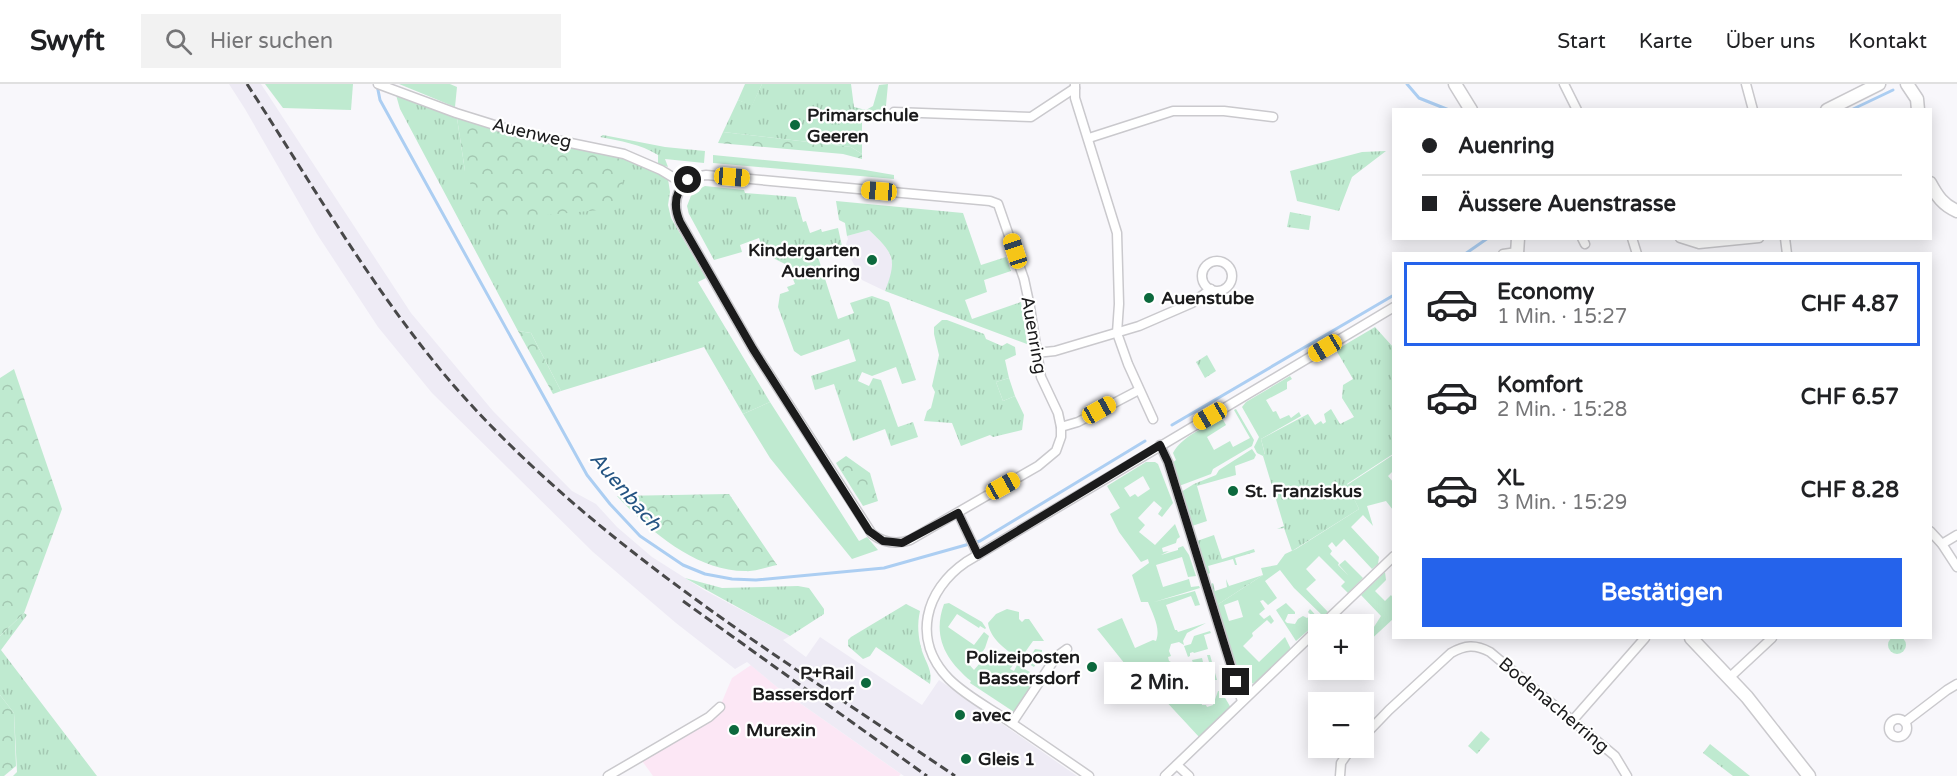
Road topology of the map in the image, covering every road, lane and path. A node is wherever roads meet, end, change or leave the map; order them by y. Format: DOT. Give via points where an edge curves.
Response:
graph roads {
  1 [pos="1455,84"];
  2 [pos="1564,84"];
  3 [pos="1746,84"];
  4 [pos="1880,84"];
  5 [pos="1906,84"];
  6 [pos="380,85"];
  7 [pos="1075,86"];
  8 [pos="1470,108"];
  9 [pos="1576,108"];
  10 [pos="1752,108"];
  11 [pos="1831,108"];
  12 [pos="1918,108"];
  13 [pos="894,112"];
  14 [pos="1272,117"];
  15 [pos="1089,138"];
  16 [pos="684,184"];
  17 [pos="1932,186"];
  18 [pos="1957,211"];
  19 [pos="1686,240"];
  20 [pos="1739,240"];
  21 [pos="1210,289"];
  22 [pos="1392,308"];
  23 [pos="1117,333"];
  24 [pos="1036,353"];
  25 [pos="1139,390"];
  26 [pos="1153,419"];
  27 [pos="1061,427"];
  28 [pos="1160,445"];
  29 [pos="958,513"];
  30 [pos="1932,533"];
  31 [pos="1957,535"];
  32 [pos="1942,544"];
  33 [pos="974,547"];
  34 [pos="1392,558"];
  35 [pos="1957,567"];
  36 [pos="1333,614"];
  37 [pos="1308,638"];
  38 [pos="1644,639"];
  39 [pos="1692,639"];
  40 [pos="1771,639"];
  41 [pos="1067,649"];
  42 [pos="1729,678"];
  43 [pos="1957,684"];
  44 [pos="1242,701"];
  45 [pos="720,707"];
  46 [pos="1573,720"];
  47 [pos="1905,722"];
  48 [pos="1012,723"];
  49 [pos="1374,726"];
  50 [pos="1344,758"];
  51 [pos="1177,765"];
  52 [pos="608,776"];
  53 [pos="1089,776"];
  54 [pos="1165,776"];
  55 [pos="1189,776"];
  56 [pos="1340,776"];
  57 [pos="1627,776"];
  58 [pos="1809,776"];
  1 -- 8 [label="main road"];
  2 -- 9 [label="street"];
  3 -- 10 [label="street"];
  4 -- 11 [label="main road"];
  5 -- 12 [label="main road" via="1914,92"];
  6 -- 16 [label="street, Auenweg" via="518,132 624,154"];
  7 -- 13 [label="street" via="1031,117"];
  7 -- 15 [label="street" via="1075,98"];
  14 -- 15 [label="street" via="1224,111 1173,111"];
  15 -- 23 [label="street" via="1116,233"];
  16 -- 24 [label="street, Auenring" via="706,175 994,202 1000,207 1024,279"];
  16 -- 29 [label="street" via="675,201 680,222 753,349 869,531 883,541 902,543"];
  17 -- 18 [label="main road" via="1938,197"];
  19 -- 20 [label="street" via="1699,244"];
  21 -- 23 [label="street" via="1192,303"];
  22 -- 28 [label="street"];
  23 -- 24 [label="street"];
  23 -- 25 [label="street"];
  24 -- 27 [label="street, Auenring"];
  25 -- 26 [label="street"];
  25 -- 27 [label="street"];
  27 -- 29 [label="street" via="1058,446 1048,460"];
  28 -- 33 [label="street"];
  28 -- 44 [label="street"];
  29 -- 33 [label="street"];
  30 -- 32 [label="street"];
  31 -- 32 [label="street"];
  32 -- 35 [label="street"];
  33 -- 48 [label="street" via="934,594 927,620 928,640 948,679"];
  34 -- 36 [label="street"];
  37 -- 44 [label="street"];
  38 -- 46 [label="street"];
  39 -- 42 [label="main road"];
  40 -- 42 [label="street"];
  41 -- 48 [label="street" via="1056,657"];
  42 -- 58 [label="main road"];
  43 -- 47 [label="street"];
  44 -- 51 [label="street"];
  45 -- 52 [label="street"];
  46 -- 49 [label="street, Bodenacherring" via="1490,652 1470,646 1451,653"];
  46 -- 57 [label="street, Bodenacherring" via="1615,756"];
  48 -- 53 [label="street"];
  50 -- 56 [label="street"];
  51 -- 54 [label="street"];
  51 -- 55 [label="street"];
}
